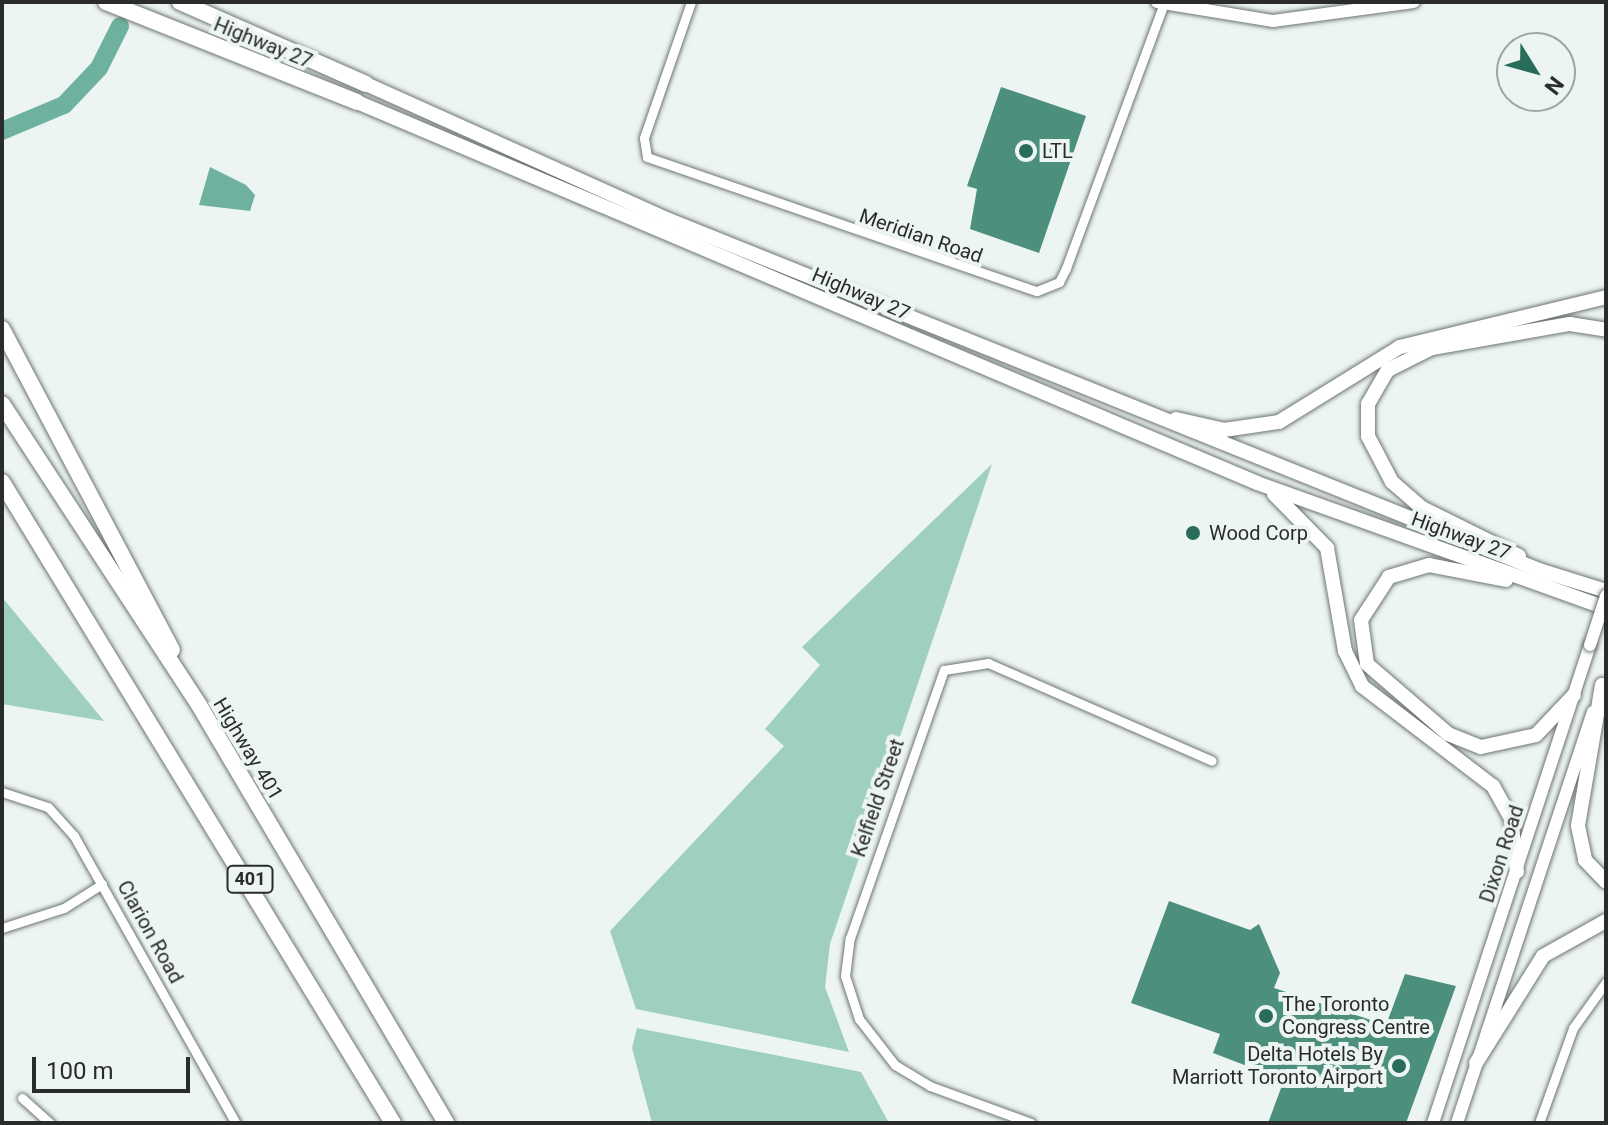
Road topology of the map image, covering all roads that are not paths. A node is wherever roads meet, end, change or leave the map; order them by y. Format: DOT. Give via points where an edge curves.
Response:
graph roads {
  1 [pos="106,2"];
  2 [pos="180,2"];
  3 [pos="691,2"];
  4 [pos="1414,2"];
  5 [pos="1160,3"];
  6 [pos="366,84"];
  7 [pos="357,102"];
  8 [pos="1606,297"];
  9 [pos="2,329"];
  10 [pos="1606,330"];
  11 [pos="2,404"];
  12 [pos="1152,415"];
  13 [pos="2,482"];
  14 [pos="1257,483"];
  15 [pos="1539,570"];
  16 [pos="1522,580"];
  17 [pos="1606,594"];
  18 [pos="1606,608"];
  19 [pos="1604,680"];
  20 [pos="1574,695"];
  21 [pos="199,705"];
  22 [pos="1212,761"];
  23 [pos="2,792"];
  24 [pos="1517,872"];
  25 [pos="1606,882"];
  26 [pos="102,884"];
  27 [pos="1606,921"];
  28 [pos="2,928"];
  29 [pos="1606,982"];
  30 [pos="1481,985"];
  31 [pos="1500,991"];
  32 [pos="1476,1063"];
  33 [pos="22,1098"];
  34 [pos="1024,1122"];
  35 [pos="50,1123"];
  36 [pos="236,1123"];
  37 [pos="393,1123"];
  38 [pos="446,1123"];
  39 [pos="1433,1123"];
  40 [pos="1457,1123"];
  41 [pos="1539,1123"];
  1 -- 7 [label="highway, Highway 27"];
  2 -- 6 [label="highway, Highway 27"];
  3 -- 5 [label="street, Meridian Road" via="644,138 647,157 1029,291 1059,282 1066,268"];
  4 -- 5 [label="main road" via="1273,21"];
  6 -- 12 [label="main road, Highway 27" via="669,220"];
  7 -- 14 [label="main road, Highway 27"];
  8 -- 12 [label="main road" via="1400,347 1262,427 1224,430"];
  9 -- 21 [label="highway"];
  10 -- 15 [label="main road" via="1570,324 1432,348 1388,370 1368,404 1368,436 1392,482 1422,508 1505,546"];
  11 -- 21 [label="highway, Highway 401 / 401"];
  12 -- 15 [label="main road, Highway 27"];
  13 -- 37 [label="highway, 401"];
  14 -- 16 [label="main road, Highway 27"];
  14 -- 24 [label="main road" via="1304,519 1327,548 1345,651 1362,686 1481,776 1504,801"];
  15 -- 17 [label="main road, Highway 27"];
  16 -- 18 [label="main road, Highway 27"];
  16 -- 20 [label="main road" via="1429,565 1389,577 1361,620 1367,664 1448,734 1481,747 1536,735"];
  17 -- 20 [label="main road, Dixon Road, bridge"];
  19 -- 25 [label="main road" via="1578,826 1585,860"];
  19 -- 31 [label="main road, Dixon Road"];
  20 -- 24 [label="main road, Dixon Road"];
  21 -- 38 [label="highway, Highway 401 / 401"];
  22 -- 34 [label="street, Kelfield Street" via="988,663 944,670 850,938 845,976 859,1019 895,1065 930,1086"];
  23 -- 26 [label="street, Clarion Road" via="54,812"];
  24 -- 30 [label="main road, Dixon Road"];
  26 -- 28 [label="street" via="64,908"];
  26 -- 36 [label="street, Clarion Road"];
  27 -- 32 [label="main road" via="1543,956"];
  29 -- 41 [label="street" via="1573,1028"];
  30 -- 31 [label="main road"];
  30 -- 39 [label="main road, Dixon Road"];
  31 -- 32 [label="main road, Dixon Road"];
  32 -- 40 [label="main road, Dixon Road"];
  33 -- 35 [label="street"];
}
